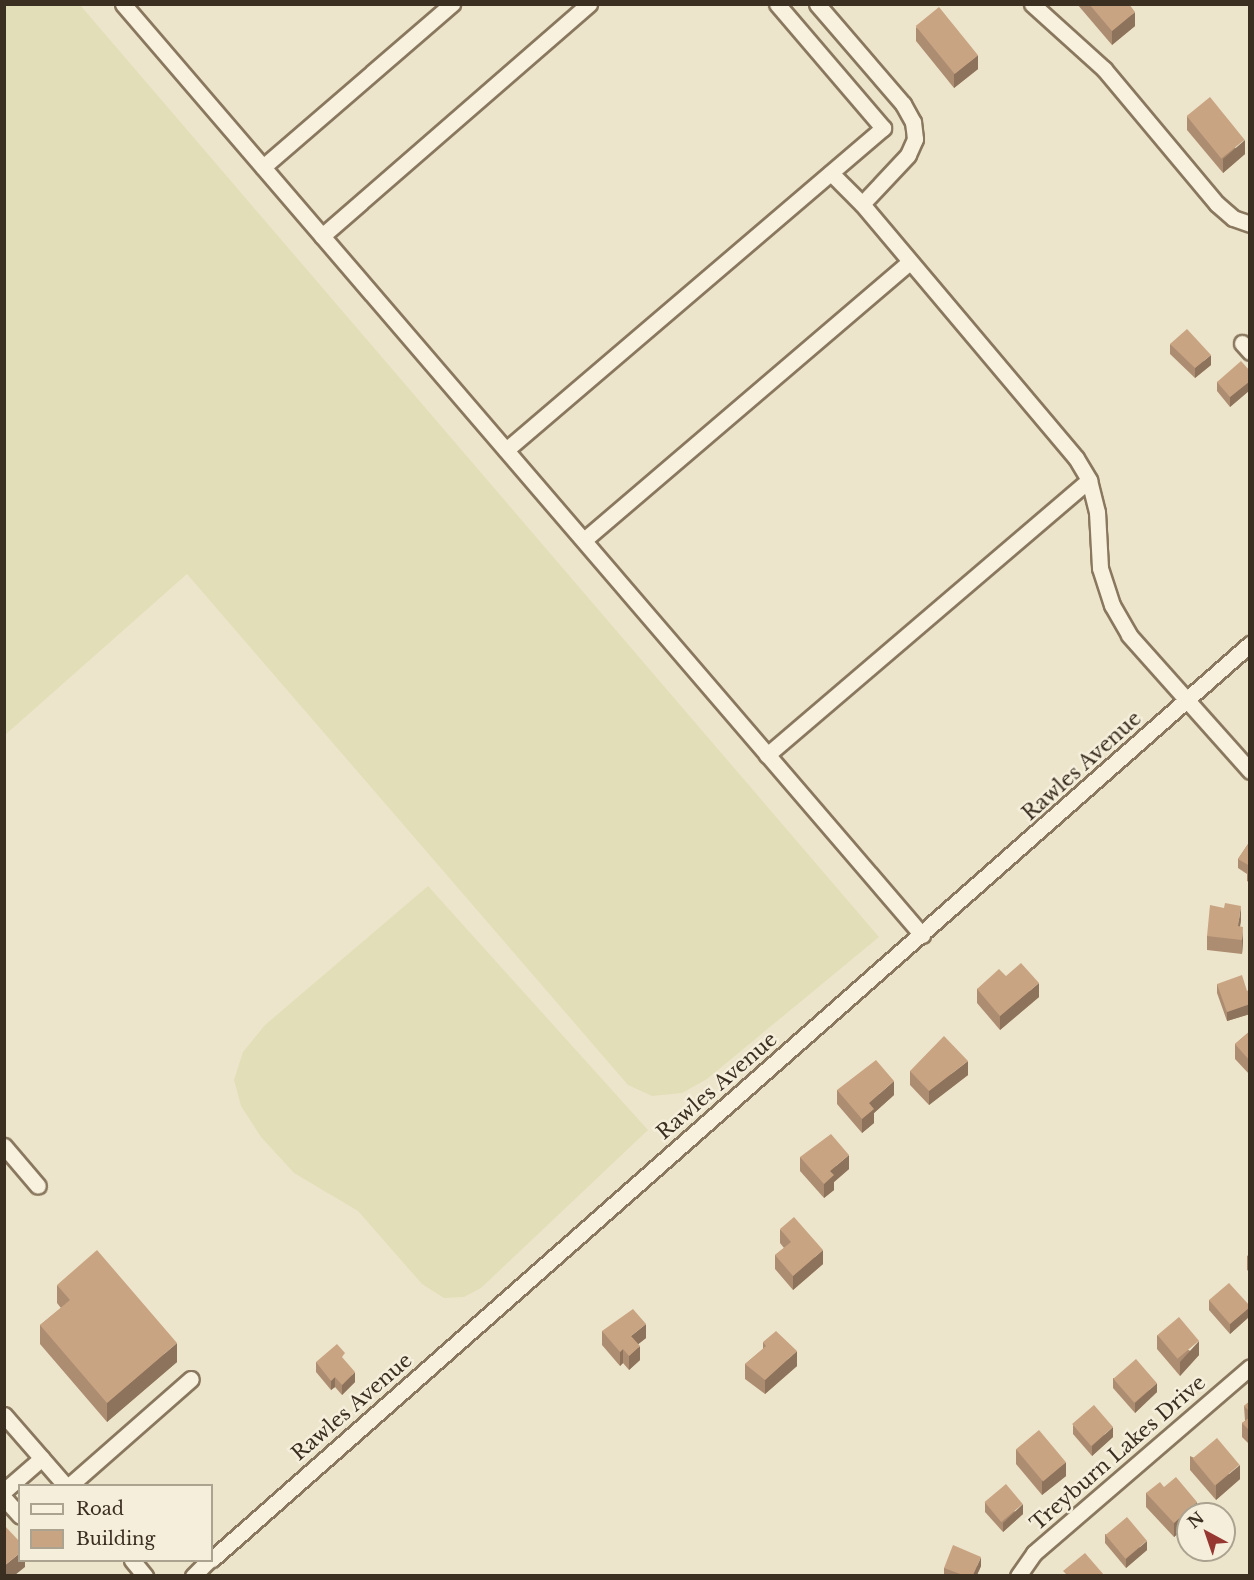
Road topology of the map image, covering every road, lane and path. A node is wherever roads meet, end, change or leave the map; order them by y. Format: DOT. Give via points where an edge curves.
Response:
graph roads {
  1 [pos="123,4"];
  2 [pos="452,4"];
  3 [pos="589,4"];
  4 [pos="777,4"];
  5 [pos="816,4"];
  6 [pos="1032,4"];
  7 [pos="263,167"];
  8 [pos="831,173"];
  9 [pos="862,204"];
  10 [pos="1250,224"];
  11 [pos="322,236"];
  12 [pos="910,262"];
  13 [pos="506,450"];
  14 [pos="1089,480"];
  15 [pos="584,540"];
  16 [pos="1250,644"];
  17 [pos="1187,700"];
  18 [pos="767,755"];
  19 [pos="1250,771"];
  20 [pos="922,935"];
  21 [pos="4,1146"];
  22 [pos="38,1186"];
  23 [pos="1250,1367"];
  24 [pos="191,1379"];
  25 [pos="4,1415"];
  26 [pos="42,1458"];
  27 [pos="67,1484"];
  28 [pos="69,1484"];
  29 [pos="4,1491"];
  30 [pos="4,1498"];
  31 [pos="18,1514"];
  32 [pos="213,1557"];
  33 [pos="134,1562"];
  34 [pos="208,1562"];
  35 [pos="145,1575"];
  36 [pos="193,1575"];
  37 [pos="1018,1575"];
  1 -- 7 [label="street"];
  2 -- 7 [label="street"];
  3 -- 11 [label="street"];
  4 -- 8 [label="street" via="883,128"];
  5 -- 9 [label="street" via="903,104 913,122 915,139 908,155"];
  6 -- 10 [label="street" via="1104,69 1217,204 1233,218"];
  7 -- 11 [label="street"];
  8 -- 9 [label="street"];
  8 -- 13 [label="street"];
  9 -- 12 [label="street"];
  11 -- 13 [label="street"];
  12 -- 14 [label="street" via="1076,458"];
  12 -- 15 [label="street"];
  13 -- 15 [label="street"];
  14 -- 17 [label="street" via="1100,568 1112,605 1129,635"];
  14 -- 18 [label="street"];
  15 -- 18 [label="street"];
  16 -- 17 [label="street, Rawles Avenue"];
  17 -- 19 [label="street"];
  17 -- 20 [label="street, Rawles Avenue"];
  18 -- 20 [label="street"];
  20 -- 32 [label="street, Rawles Avenue"];
  21 -- 22 [label="street"];
  23 -- 37 [label="street, Treyburn Lakes Drive" via="1034,1553"];
  24 -- 28 [label="street"];
  25 -- 26 [label="street"];
  26 -- 27 [label="street"];
  26 -- 29 [label="street"];
  30 -- 31 [label="street"];
  33 -- 35 [label="street"];
  34 -- 36 [label="street, Rawles Avenue"];
}
